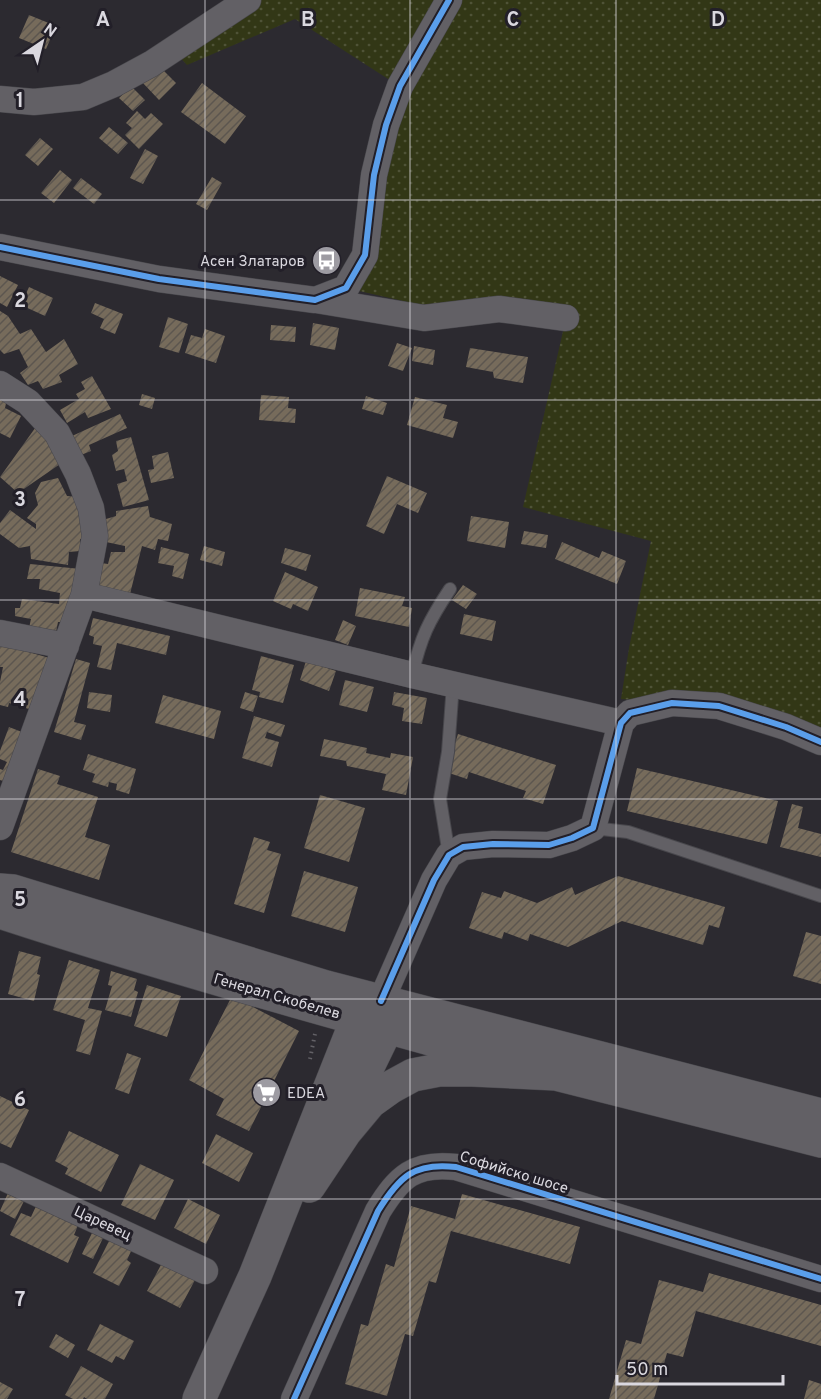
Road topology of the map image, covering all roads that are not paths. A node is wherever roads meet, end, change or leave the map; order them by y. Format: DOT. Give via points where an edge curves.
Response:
graph roads {
  1 [pos="248,0"];
  2 [pos="449,0"];
  3 [pos="0,99"];
  4 [pos="0,247"];
  5 [pos="315,300"];
  6 [pos="566,318"];
  7 [pos="0,384"];
  8 [pos="450,589"];
  9 [pos="84,595"];
  10 [pos="0,633"];
  11 [pos="66,646"];
  12 [pos="412,675"];
  13 [pos="453,684"];
  14 [pos="621,723"];
  15 [pos="821,742"];
  16 [pos="0,827"];
  17 [pos="593,828"];
  18 [pos="449,855"];
  19 [pos="0,890"];
  20 [pos="821,896"];
  21 [pos="0,912"];
  22 [pos="378,1010"];
  23 [pos="556,1074"];
  24 [pos="821,1115"];
  25 [pos="821,1141"];
  26 [pos="0,1176"];
  27 [pos="309,1186"];
  28 [pos="206,1271"];
  29 [pos="255,1276"];
  30 [pos="821,1279"];
  31 [pos="199,1399"];
  32 [pos="294,1399"];
  1 -- 3 [label="street" via="151,64 83,97 34,102"];
  2 -- 5 [label="street" via="400,86 386,125 374,175 365,255 346,288"];
  4 -- 5 [label="street" via="159,279"];
  5 -- 6 [label="street" via="424,318 499,309"];
  7 -- 9 [label="street" via="28,402 57,433 78,474 91,508 95,536"];
  8 -- 12 [label="lane" via="420,641"];
  9 -- 11 [label="street"];
  9 -- 12 [label="street"];
  10 -- 11 [label="street"];
  11 -- 16 [label="street"];
  12 -- 13 [label="street"];
  13 -- 14 [label="street"];
  13 -- 18 [label="lane" via="440,799"];
  14 -- 15 [label="street" via="630,713 672,703 718,706"];
  14 -- 17 [label="street"];
  17 -- 18 [label="street" via="549,845 483,845 464,847"];
  17 -- 20 [label="lane" via="628,832"];
  18 -- 22 [label="street" via="434,880"];
  19 -- 22 [label="main road, Генерал Скобелев"];
  21 -- 22 [label="main road, Генерал Скобелев" via="89,941"];
  22 -- 23 [label="main road, Генерал Скобелев"];
  22 -- 24 [label="main road"];
  22 -- 27 [label="main road"];
  22 -- 29 [label="main road"];
  23 -- 25 [label="main road"];
  23 -- 27 [label="main road" via="439,1070 413,1075 370,1102"];
  26 -- 28 [label="street, Царевец"];
  27 -- 29 [label="main road"];
  29 -- 31 [label="main road"];
  30 -- 32 [label="street, Софийско шосе" via="456,1167 421,1168 403,1177 378,1211"];
}
